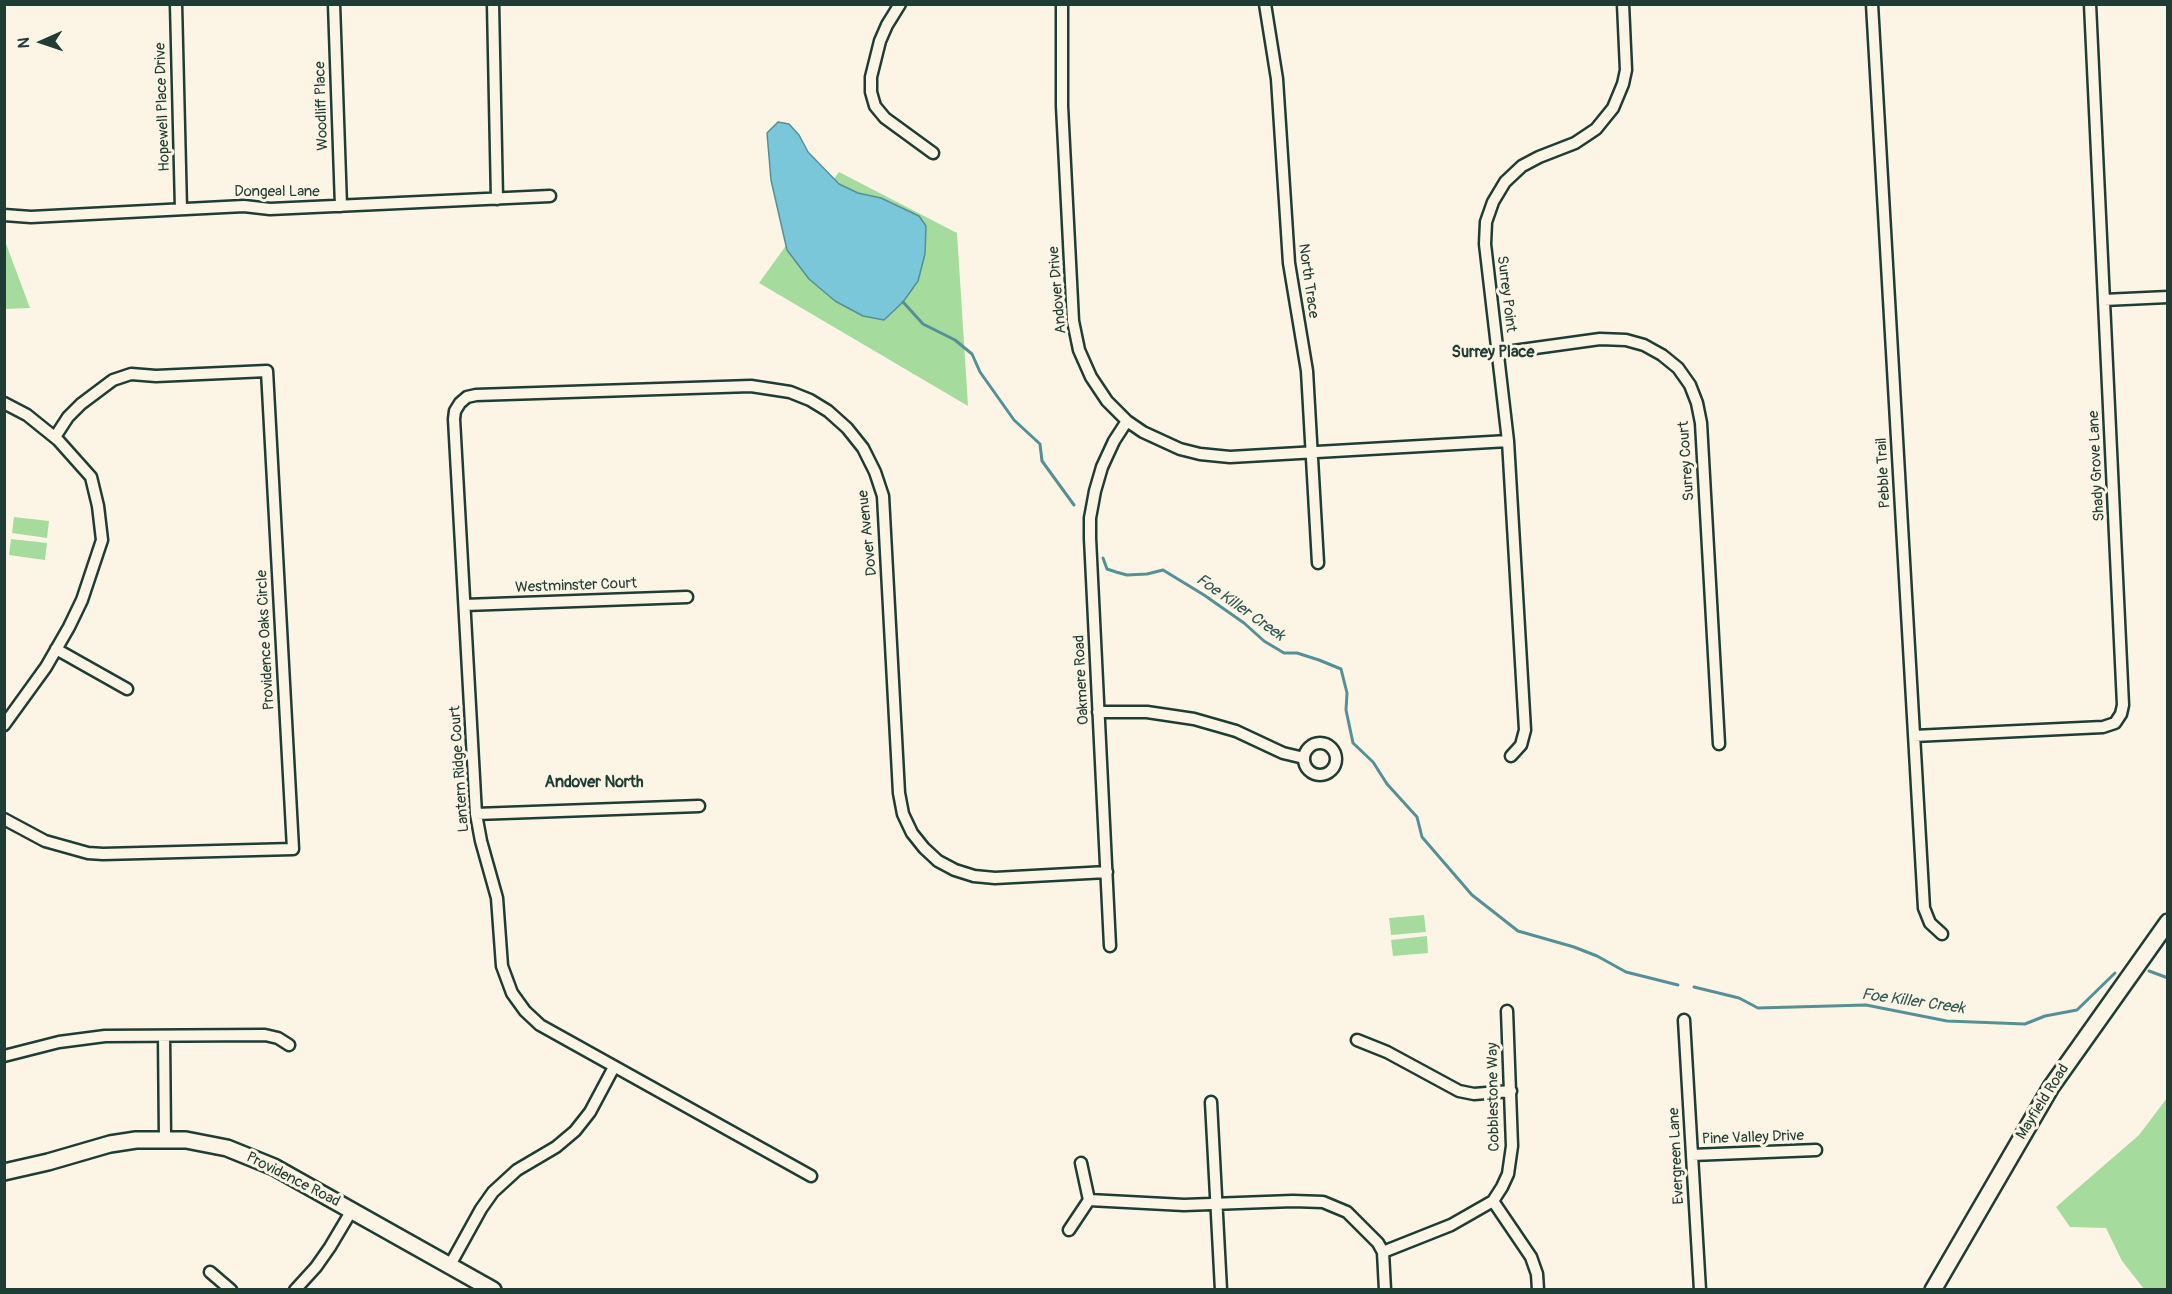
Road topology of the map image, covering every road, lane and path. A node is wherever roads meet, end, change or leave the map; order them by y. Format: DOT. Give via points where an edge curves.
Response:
graph roads {
  1 [pos="176,4"];
  2 [pos="334,4"];
  3 [pos="493,4"];
  4 [pos="900,4"];
  5 [pos="1062,4"];
  6 [pos="1265,4"];
  7 [pos="1623,4"];
  8 [pos="1872,4"];
  9 [pos="2090,4"];
  10 [pos="933,153"];
  11 [pos="550,196"];
  12 [pos="497,199"];
  13 [pos="341,206"];
  14 [pos="181,209"];
  15 [pos="4,215"];
  16 [pos="2168,297"];
  17 [pos="2104,300"];
  18 [pos="1498,353"];
  19 [pos="4,403"];
  20 [pos="460,403"];
  21 [pos="1127,421"];
  22 [pos="54,437"];
  23 [pos="1508,441"];
  24 [pos="1312,452"];
  25 [pos="1318,563"];
  26 [pos="687,597"];
  27 [pos="465,605"];
  28 [pos="56,649"];
  29 [pos="127,689"];
  30 [pos="1098,712"];
  31 [pos="4,725"];
  32 [pos="1914,736"];
  33 [pos="1719,744"];
  34 [pos="1511,756"];
  35 [pos="1304,758"];
  36 [pos="699,806"];
  37 [pos="476,814"];
  38 [pos="4,819"];
  39 [pos="1107,872"];
  40 [pos="2168,922"];
  41 [pos="1942,934"];
  42 [pos="1110,946"];
  43 [pos="1507,1011"];
  44 [pos="1684,1020"];
  45 [pos="164,1036"];
  46 [pos="1357,1040"];
  47 [pos="289,1045"];
  48 [pos="4,1056"];
  49 [pos="614,1067"];
  50 [pos="1511,1091"];
  51 [pos="1211,1102"];
  52 [pos="165,1139"];
  53 [pos="1816,1150"];
  54 [pos="1692,1155"];
  55 [pos="1081,1163"];
  56 [pos="4,1172"];
  57 [pos="811,1176"];
  58 [pos="1089,1200"];
  59 [pos="1493,1201"];
  60 [pos="1216,1204"];
  61 [pos="352,1210"];
  62 [pos="1069,1230"];
  63 [pos="1383,1252"];
  64 [pos="450,1265"];
  65 [pos="210,1272"];
  66 [pos="231,1290"];
  67 [pos="295,1290"];
  68 [pos="494,1290"];
  69 [pos="1221,1290"];
  70 [pos="1385,1290"];
  71 [pos="1538,1290"];
  72 [pos="1700,1290"];
  73 [pos="1933,1290"];
  1 -- 14 [label="street, Hopewell Place Drive"];
  2 -- 13 [label="street, Woodliff Place"];
  3 -- 12 [label="street"];
  4 -- 10 [label="street" via="880,41 871,92 875,106 885,118"];
  5 -- 21 [label="street, Andover Drive" via="1062,106 1073,321 1079,350 1091,377"];
  6 -- 24 [label="street, North Trace" via="1277,79 1289,263 1307,371"];
  7 -- 18 [label="street, Surrey Point" via="1626,70 1613,108 1596,129 1575,143 1522,166 1505,182 1493,202 1486,222 1485,244"];
  8 -- 32 [label="street, Pebble Trail"];
  9 -- 17 [label="street, Shady Grove Lane"];
  11 -- 12 [label="street, Dongeal Lane"];
  12 -- 13 [label="street, Dongeal Lane"];
  13 -- 14 [label="street, Dongeal Lane"];
  14 -- 15 [label="street, Dongeal Lane"];
  16 -- 17 [label="street"];
  17 -- 32 [label="street, Shady Grove Lane" via="2121,714 2115,723 2103,727"];
  18 -- 23 [label="street, Surrey Point"];
  18 -- 33 [label="street, Surrey Court" via="1600,339 1626,340 1662,355 1678,368 1689,385 1701,423"];
  19 -- 22 [label="street" via="27,415"];
  20 -- 27 [label="street, Lantern Ridge Court" via="454,419"];
  20 -- 39 [label="street, Dover Avenue" via="476,395 751,386 790,392 828,411 863,448 883,496 899,793 912,833 938,861 974,876"];
  21 -- 24 [label="street, Andover Drive" via="1162,443 1200,454 1230,457"];
  21 -- 30 [label="street, Oakmere Road" via="1102,467 1090,518"];
  22 -- 28 [label="street" via="91,477 102,540 82,600"];
  22 -- 38 [label="street, Providence Oaks Circle" via="81,404 112,380 130,374 267,371 293,849 88,853 45,841"];
  23 -- 24 [label="street, Andover Drive"];
  23 -- 34 [label="street, Surrey Point" via="1525,730 1521,745"];
  24 -- 25 [label="street, North Trace"];
  26 -- 27 [label="street, Westminster Court"];
  27 -- 37 [label="street, Lantern Ridge Court"];
  28 -- 29 [label="street"];
  28 -- 31 [label="street"];
  30 -- 35 [label="street" via="1146,712 1194,719"];
  30 -- 39 [label="street, Oakmere Road"];
  32 -- 41 [label="street, Pebble Trail" via="1924,908 1930,922"];
  36 -- 37 [label="street"];
  37 -- 49 [label="street, Lantern Ridge Court" via="497,898 502,966 512,993 540,1026"];
  39 -- 42 [label="street, Oakmere Road"];
  40 -- 73 [label="street, Mayfield Road" via="2051,1087"];
  43 -- 50 [label="street, Cobblestone Way"];
  44 -- 54 [label="street, Evergreen Lane"];
  45 -- 47 [label="street" via="265,1035"];
  45 -- 48 [label="street" via="81,1038"];
  45 -- 52 [label="street"];
  46 -- 50 [label="street" via="1459,1090 1474,1094"];
  49 -- 57 [label="street, Lantern Ridge Court"];
  49 -- 64 [label="street" via="575,1131 517,1170 493,1192"];
  50 -- 59 [label="street, Cobblestone Way" via="1508,1174"];
  51 -- 60 [label="street"];
  52 -- 56 [label="street, Providence Road" via="110,1144"];
  52 -- 61 [label="street, Providence Road" via="207,1144 247,1155"];
  53 -- 54 [label="street, Pine Valley Drive"];
  54 -- 72 [label="street, Evergreen Lane"];
  55 -- 58 [label="street"];
  58 -- 60 [label="street"];
  58 -- 62 [label="street"];
  59 -- 63 [label="street" via="1451,1225"];
  59 -- 71 [label="street" via="1531,1257"];
  60 -- 63 [label="street" via="1323,1202 1347,1212"];
  60 -- 69 [label="street"];
  61 -- 64 [label="street, Providence Road"];
  61 -- 67 [label="street" via="325,1254"];
  63 -- 70 [label="street"];
  64 -- 68 [label="street, Providence Road"];
  65 -- 66 [label="street"];
}
